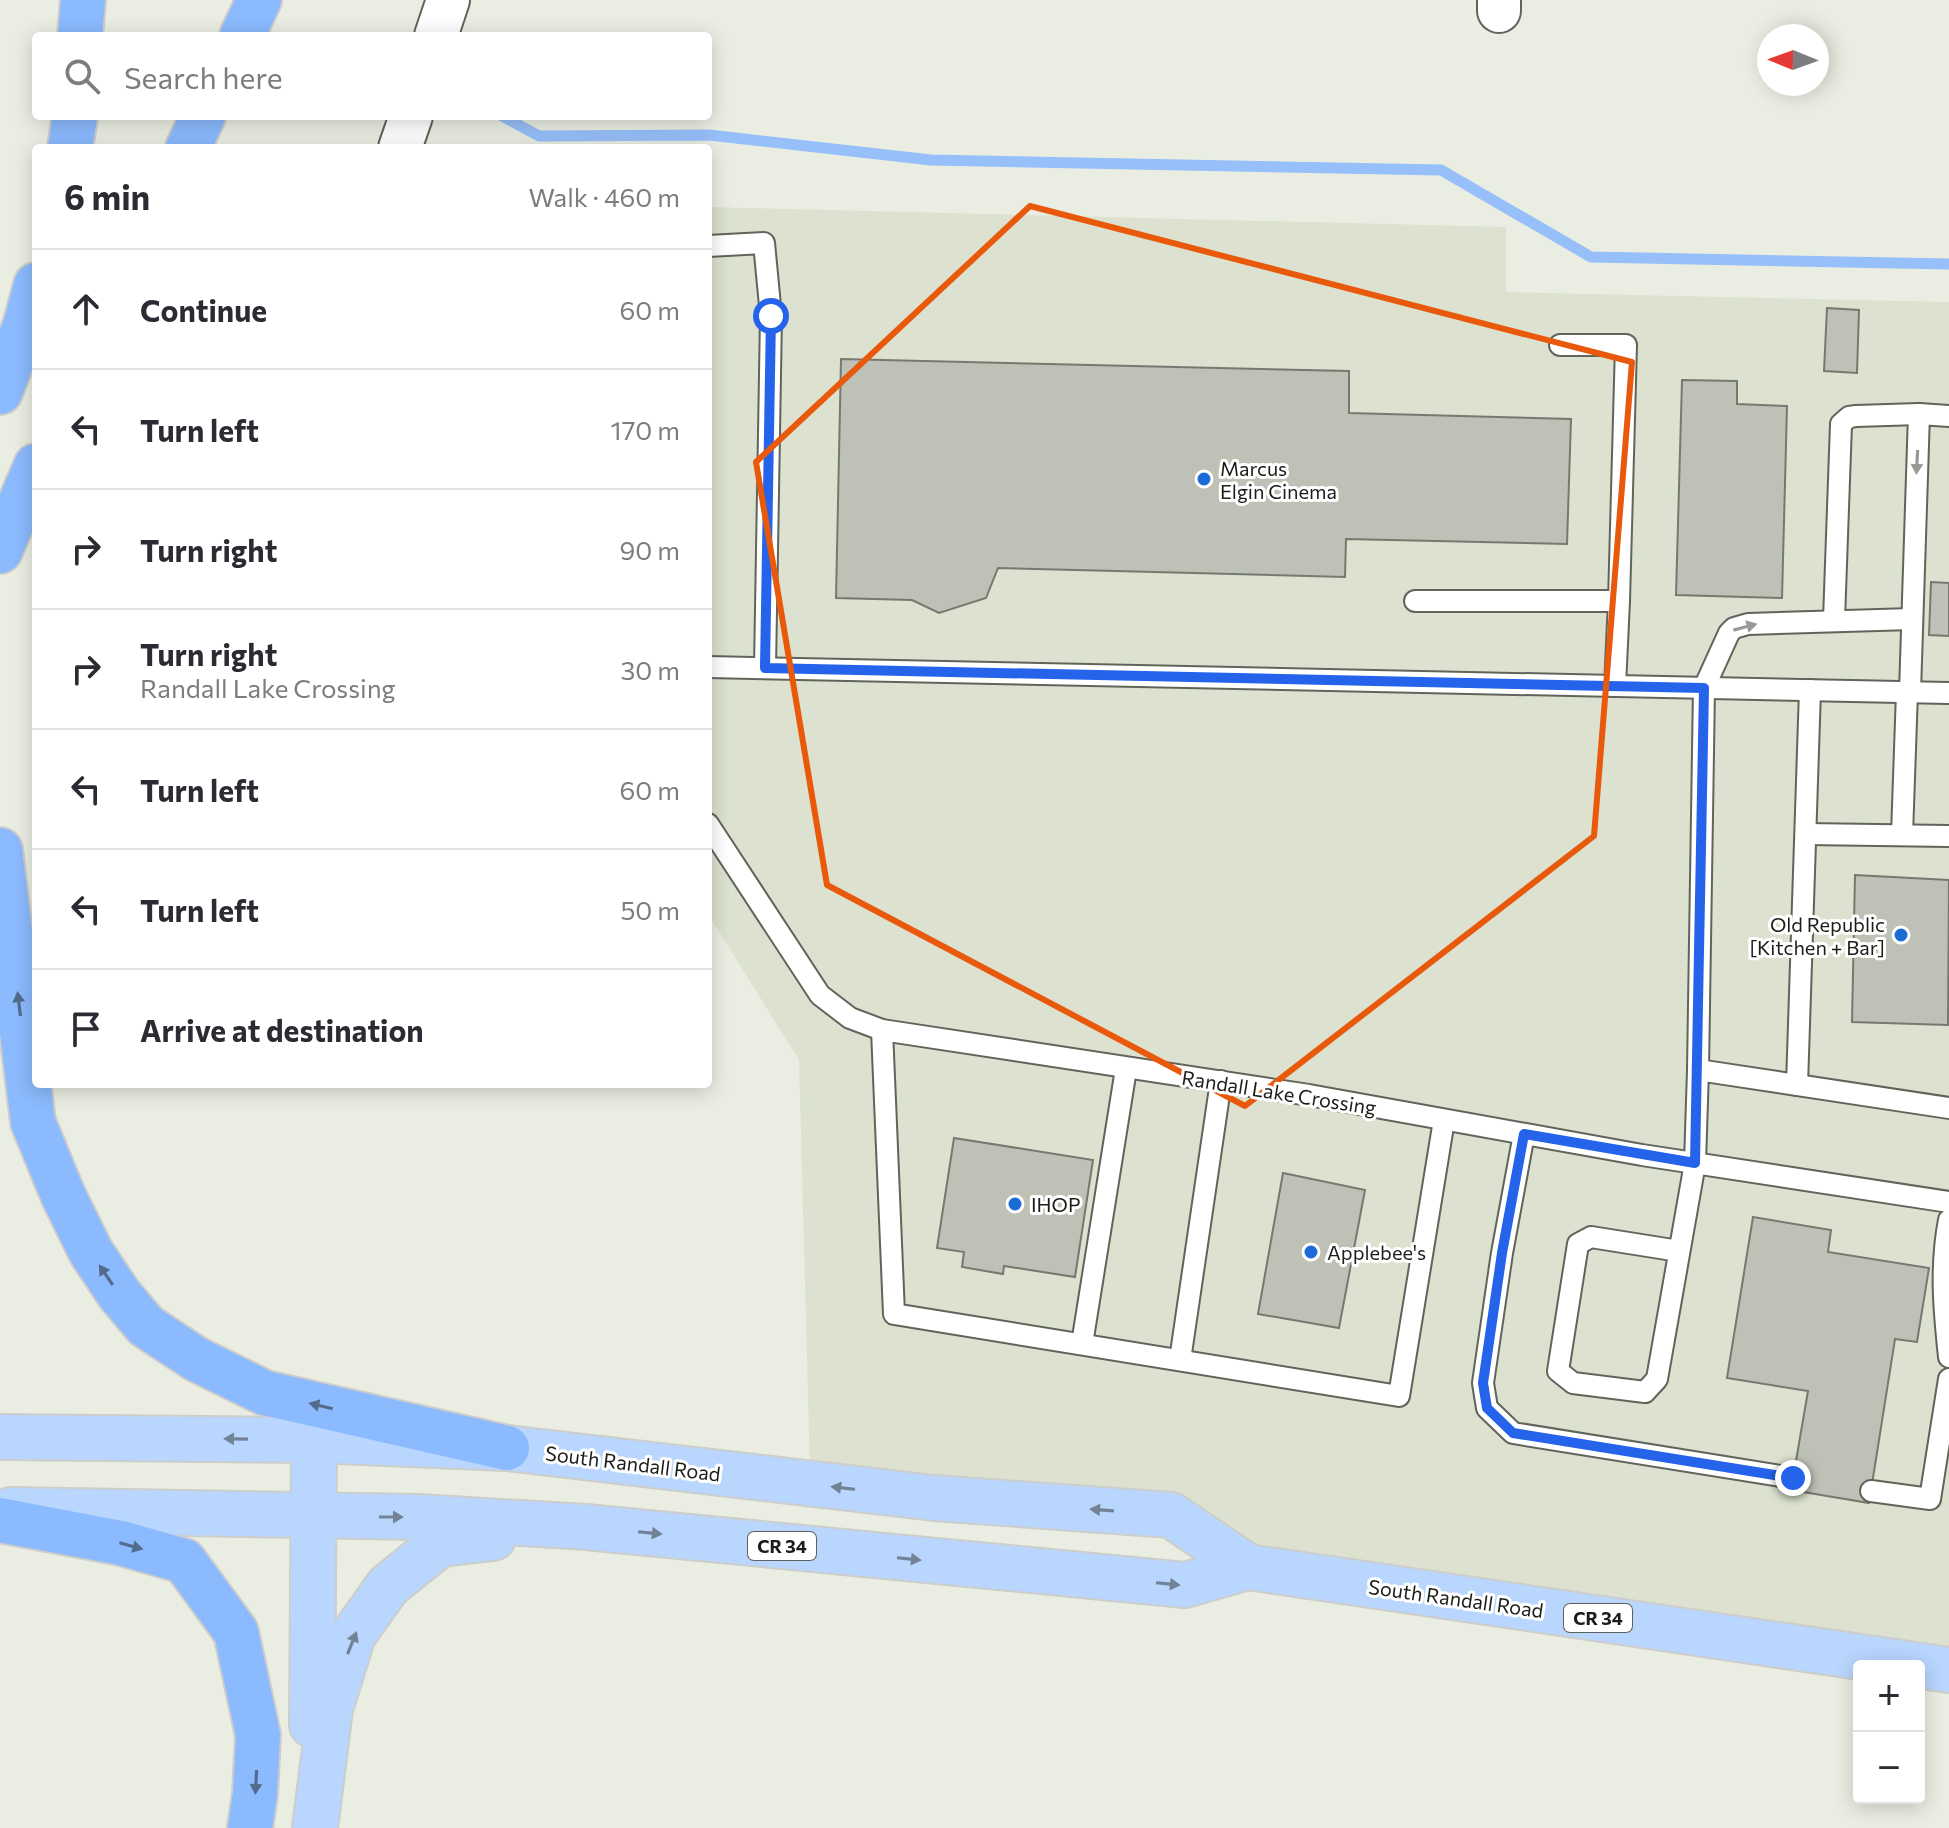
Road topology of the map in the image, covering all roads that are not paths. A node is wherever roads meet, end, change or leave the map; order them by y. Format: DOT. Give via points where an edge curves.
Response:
graph roads {
  1 [pos="83,0"];
  2 [pos="259,0"];
  3 [pos="448,0"];
  4 [pos="80,32"];
  5 [pos="244,32"];
  6 [pos="437,32"];
  7 [pos="74,120"];
  8 [pos="201,120"];
  9 [pos="410,120"];
  10 [pos="71,144"];
  11 [pos="190,144"];
  12 [pos="401,144"];
  13 [pos="712,246"];
  14 [pos="32,300"];
  15 [pos="1560,345"];
  16 [pos="0,392"];
  17 [pos="1919,414"];
  18 [pos="1949,416"];
  19 [pos="32,473"];
  20 [pos="32,475"];
  21 [pos="0,537"];
  22 [pos="0,551"];
  23 [pos="1415,601"];
  24 [pos="1619,601"];
  25 [pos="1912,619"];
  26 [pos="1834,620"];
  27 [pos="712,667"];
  28 [pos="765,668"];
  29 [pos="1615,686"];
  30 [pos="1704,688"];
  31 [pos="1810,690"];
  32 [pos="1908,692"];
  33 [pos="1949,693"];
  34 [pos="712,830"];
  35 [pos="1806,834"];
  36 [pos="1902,835"];
  37 [pos="1949,836"];
  38 [pos="0,850"];
  39 [pos="882,1030"];
  40 [pos="1126,1069"];
  41 [pos="1698,1070"];
  42 [pos="1221,1081"];
  43 [pos="1797,1085"];
  44 [pos="1949,1108"];
  45 [pos="1444,1120"];
  46 [pos="1524,1134"];
  47 [pos="1695,1163"];
  48 [pos="1949,1202"];
  49 [pos="1949,1220"];
  50 [pos="1679,1251"];
  51 [pos="1082,1344"];
  52 [pos="1949,1357"];
  53 [pos="1180,1360"];
  54 [pos="1949,1379"];
  55 [pos="0,1437"];
  56 [pos="314,1440"];
  57 [pos="507,1448"];
  58 [pos="1793,1478"];
  59 [pos="1871,1491"];
  60 [pos="0,1510"];
  61 [pos="313,1517"];
  62 [pos="0,1520"];
  63 [pos="586,1527"];
  64 [pos="1248,1567"];
  65 [pos="1949,1670"];
  66 [pos="250,1828"];
  67 [pos="313,1828"];
  1 -- 4 [label="highway"];
  2 -- 5 [label="highway"];
  3 -- 6 [label="street"];
  7 -- 10 [label="highway"];
  8 -- 11 [label="highway"];
  9 -- 12 [label="street"];
  13 -- 28 [label="lane" via="764,243 771,316"];
  14 -- 16 [label="highway"];
  15 -- 24 [label="lane" via="1626,345"];
  17 -- 18 [label="lane"];
  17 -- 25 [label="lane, one-way"];
  17 -- 26 [label="lane" via="1856,416 1841,424"];
  19 -- 21 [label="highway"];
  20 -- 22 [label="highway"];
  23 -- 24 [label="lane"];
  24 -- 29 [label="lane"];
  25 -- 26 [label="lane"];
  25 -- 32 [label="lane"];
  30 -- 26 [label="lane, one-way" via="1734,628"];
  27 -- 28 [label="lane"];
  28 -- 29 [label="lane"];
  29 -- 30 [label="lane"];
  30 -- 31 [label="lane"];
  30 -- 41 [label="lane"];
  31 -- 32 [label="lane"];
  31 -- 35 [label="lane"];
  32 -- 33 [label="lane"];
  32 -- 36 [label="lane"];
  34 -- 39 [label="lane, Randall Lake Crossing" via="820,995 850,1018"];
  35 -- 36 [label="lane"];
  35 -- 43 [label="lane"];
  36 -- 37 [label="lane"];
  57 -- 38 [label="highway, one-way" via="265,1393 196,1359 146,1326 128,1305 91,1252 33,1122"];
  39 -- 40 [label="lane, Randall Lake Crossing"];
  39 -- 51 [label="lane" via="894,1314"];
  40 -- 42 [label="lane, Randall Lake Crossing"];
  40 -- 51 [label="lane"];
  41 -- 43 [label="lane"];
  41 -- 47 [label="lane"];
  42 -- 45 [label="lane, Randall Lake Crossing"];
  42 -- 53 [label="lane"];
  43 -- 44 [label="lane"];
  45 -- 46 [label="lane, Randall Lake Crossing"];
  45 -- 53 [label="lane" via="1399,1396"];
  46 -- 47 [label="lane, Randall Lake Crossing"];
  46 -- 58 [label="lane" via="1483,1383 1487,1408 1513,1433"];
  47 -- 48 [label="lane, Randall Lake Crossing"];
  47 -- 50 [label="lane"];
  49 -- 52 [label="lane" via="1943,1254"];
  50 -- 50 [label="lane" via="1657,1379 1645,1392 1573,1383 1558,1371 1578,1244 1591,1237"];
  51 -- 53 [label="lane"];
  54 -- 59 [label="lane" via="1930,1499"];
  56 -- 55 [label="main road, South Randall Road / CR 34, one-way"];
  56 -- 57 [label="main road, South Randall Road / CR 34"];
  56 -- 61 [label="main road"];
  64 -- 57 [label="main road, South Randall Road / CR 34, one-way" via="1171,1515 934,1498"];
  60 -- 61 [label="main road, South Randall Road / CR 34"];
  61 -- 63 [label="main road, South Randall Road / CR 34, one-way"];
  61 -- 67 [label="main road"];
  62 -- 66 [label="highway, one-way" via="184,1561 236,1632 258,1735"];
  63 -- 64 [label="main road, South Randall Road / CR 34, one-way" via="1185,1585"];
  67 -- 63 [label="main road, one-way" via="330,1709 353,1635 388,1586 440,1544"];
  64 -- 65 [label="main road, South Randall Road / CR 34"];
}
